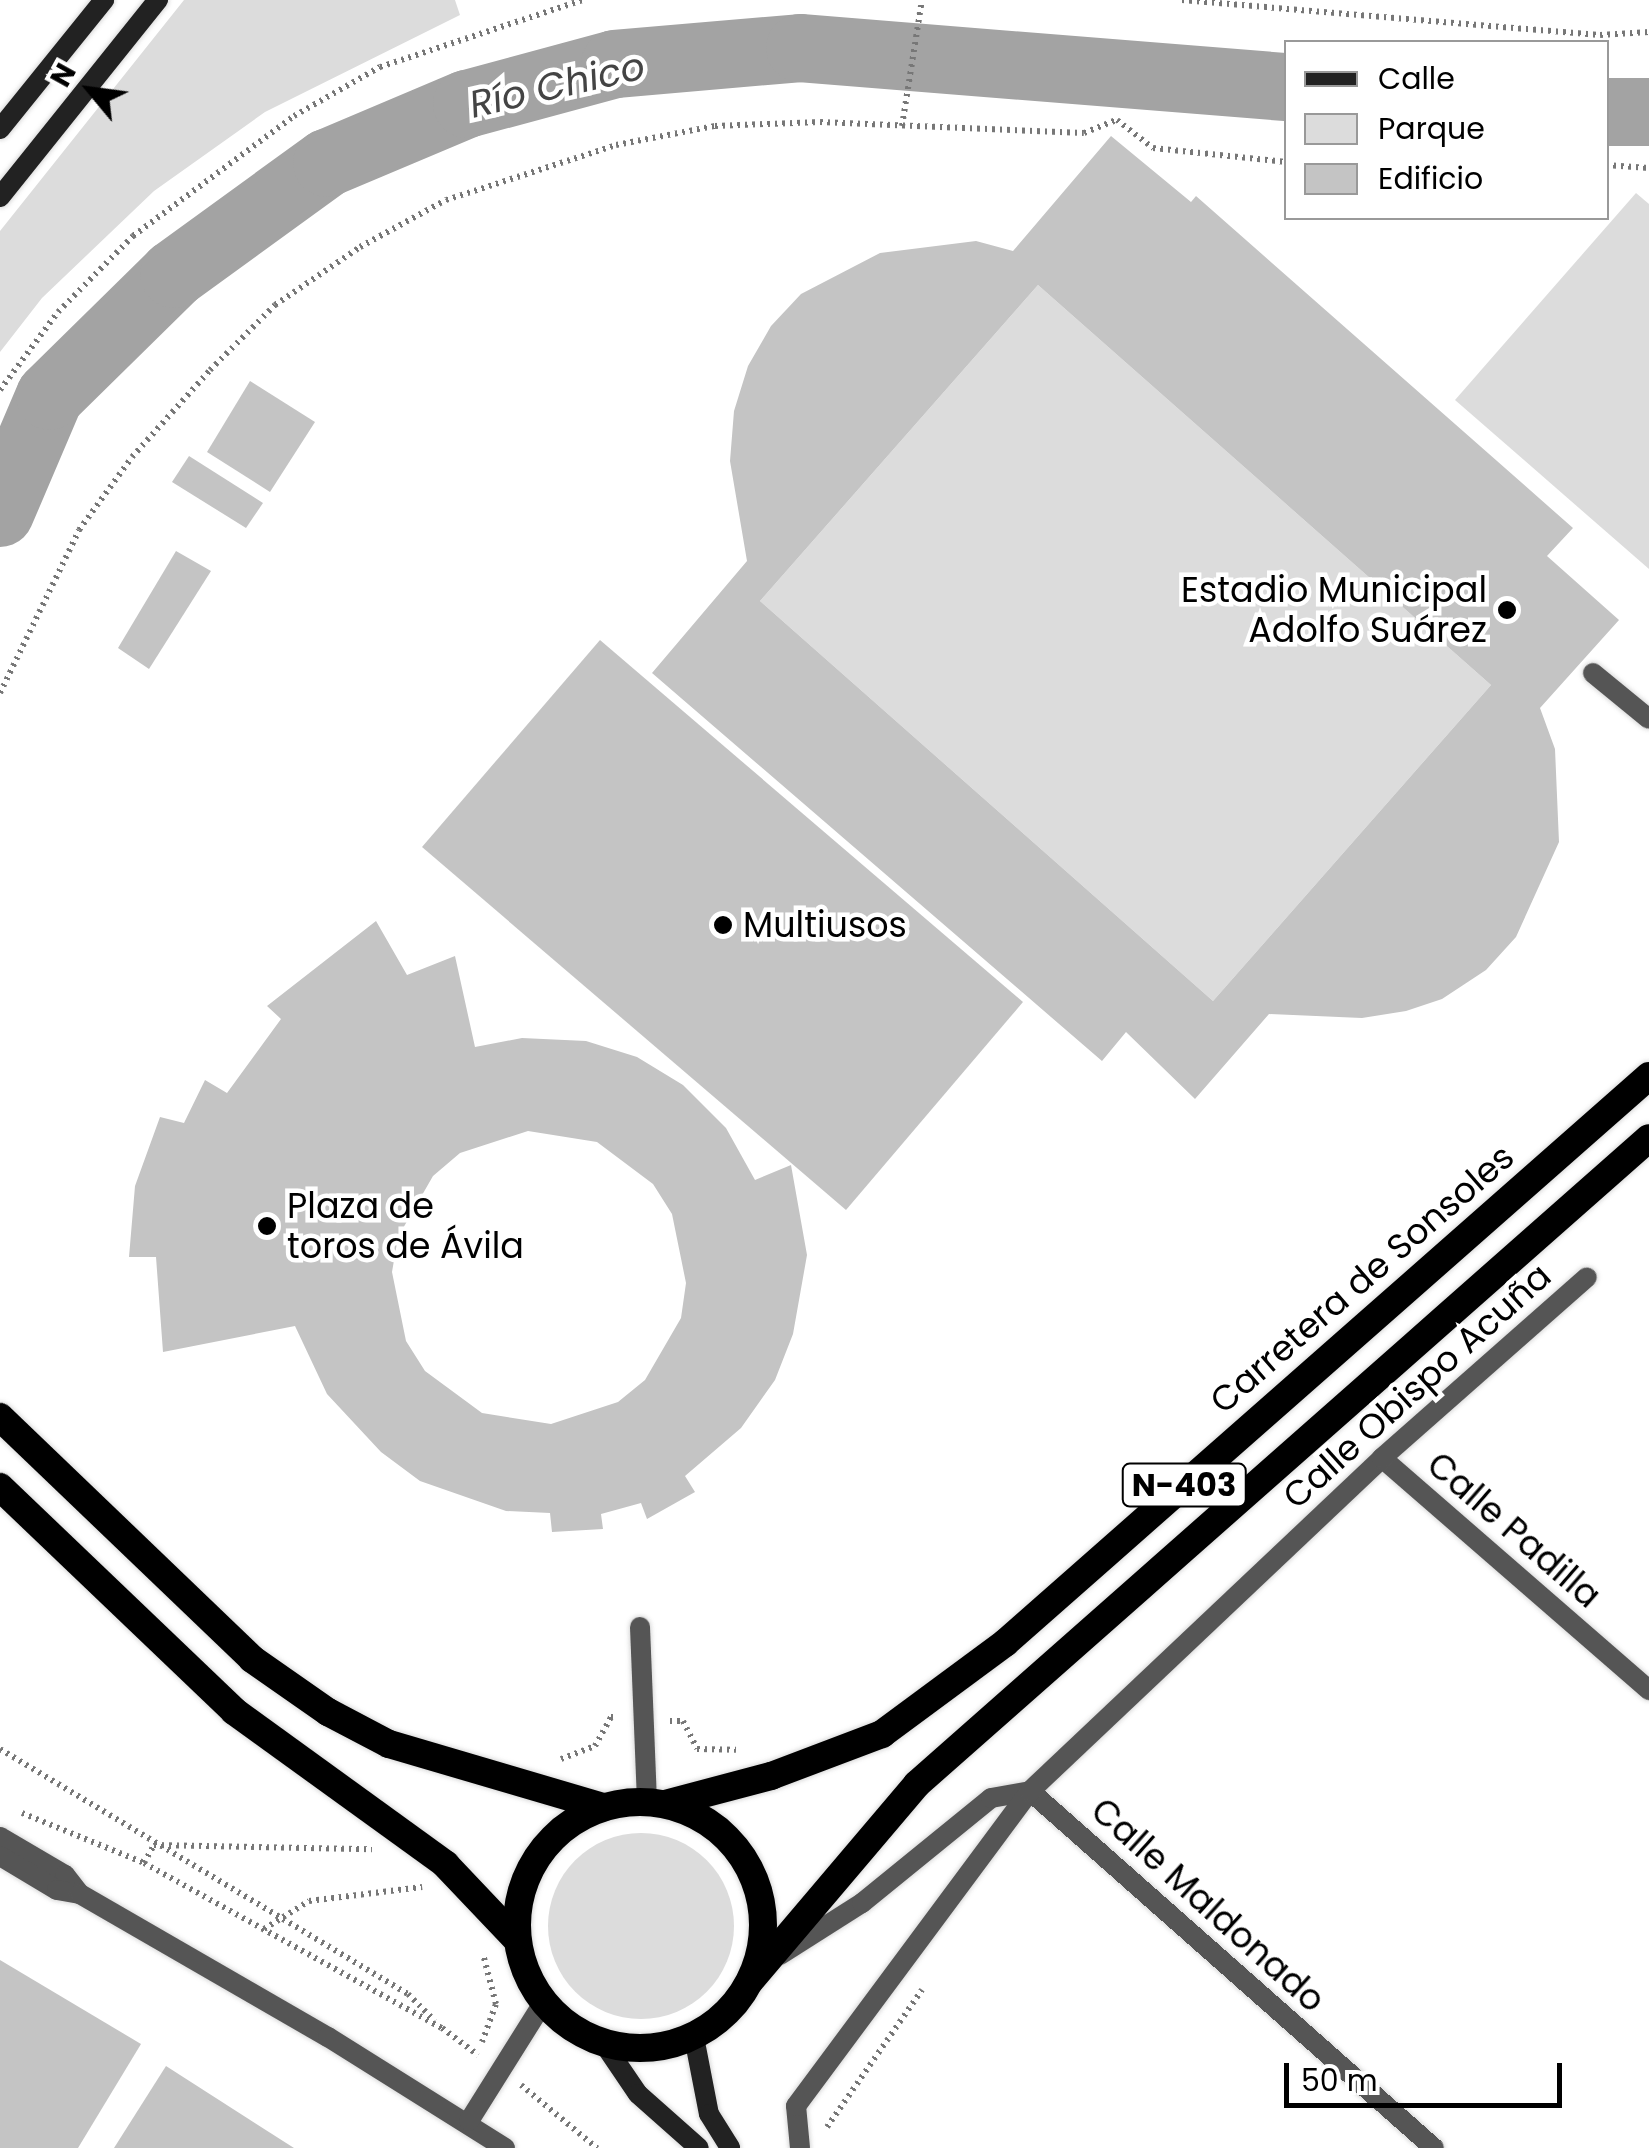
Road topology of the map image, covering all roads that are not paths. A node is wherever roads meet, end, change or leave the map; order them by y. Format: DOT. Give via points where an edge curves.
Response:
graph roads {
  1 [pos="104,0"];
  2 [pos="158,0"];
  3 [pos="0,130"];
  4 [pos="0,197"];
  5 [pos="1593,673"];
  6 [pos="1649,720"];
  7 [pos="1649,1076"];
  8 [pos="1649,1138"];
  9 [pos="1586,1277"];
  10 [pos="0,1417"];
  11 [pos="1382,1458"];
  12 [pos="0,1488"];
  13 [pos="640,1628"];
  14 [pos="1649,1690"];
  15 [pos="1030,1791"];
  16 [pos="656,1803"];
  17 [pos="602,1808"];
  18 [pos="0,1837"];
  19 [pos="0,1856"];
  20 [pos="80,1894"];
  21 [pos="517,1940"];
  22 [pos="757,1973"];
  23 [pos="544,2003"];
  24 [pos="694,2036"];
  25 [pos="604,2044"];
  26 [pos="470,2121"];
  27 [pos="505,2148"];
  28 [pos="699,2148"];
  29 [pos="730,2148"];
  30 [pos="800,2148"];
  31 [pos="1434,2148"];
  1 -- 3 [label="main road"];
  2 -- 4 [label="main road"];
  5 -- 6 [label="street"];
  7 -- 16 [label="highway, Carretera de Sonsoles / N-403" via="974,1666 882,1734 771,1776"];
  8 -- 22 [label="highway, N-403" via="918,1784"];
  9 -- 11 [label="street, Calle Obispo Acuña"];
  10 -- 17 [label="highway" via="252,1659 328,1712 389,1744"];
  11 -- 14 [label="street, Calle Padilla"];
  11 -- 15 [label="street, Calle Obispo Acuña"];
  12 -- 21 [label="highway" via="234,1711"];
  13 -- 16 [label="street"];
  15 -- 22 [label="street, Calle Obispo Acuña" via="990,1798 862,1902"];
  15 -- 30 [label="street, Calle Obispo Acuña" via="796,2106"];
  15 -- 31 [label="street, Calle Maldonado"];
  16 -- 17 [label="highway, N-403"];
  16 -- 22 [label="highway, N-403" via="703,1819 755,1880 764,1920"];
  17 -- 21 [label="highway, N-403" via="565,1827 536,1858 520,1898"];
  18 -- 20 [label="street" via="65,1875"];
  19 -- 20 [label="street" via="57,1890"];
  20 -- 26 [label="street"];
  21 -- 23 [label="highway, N-403"];
  22 -- 24 [label="highway, N-403" via="726,2013"];
  23 -- 25 [label="highway, N-403" via="570,2028"];
  23 -- 26 [label="street"];
  24 -- 25 [label="highway, N-403" via="665,2047"];
  24 -- 29 [label="main road" via="709,2114"];
  25 -- 28 [label="main road" via="638,2094"];
  26 -- 27 [label="street"];
}
